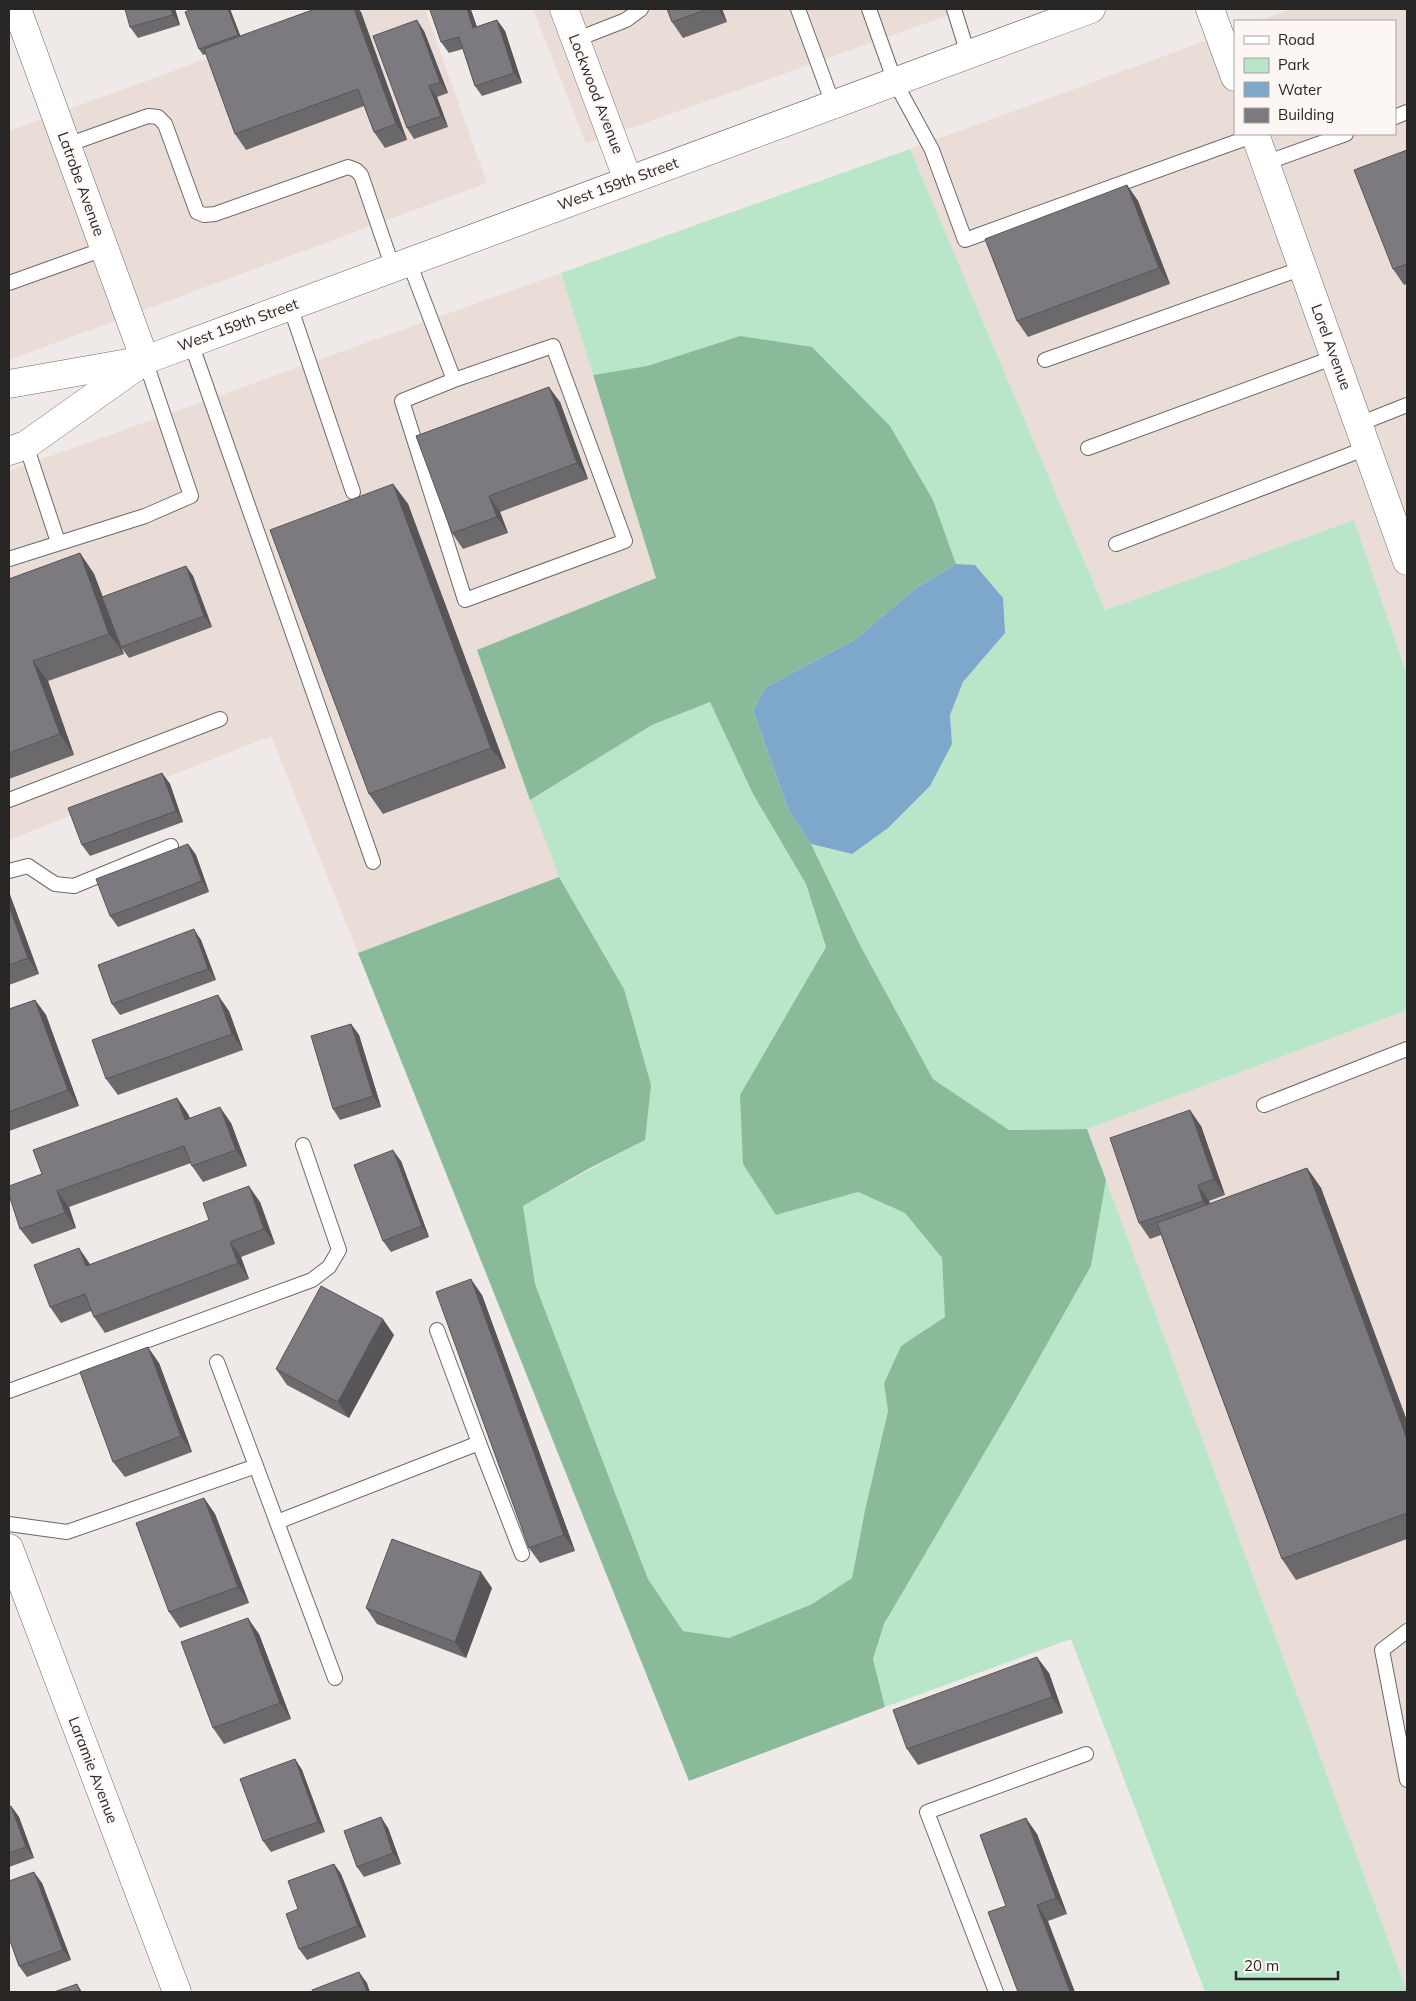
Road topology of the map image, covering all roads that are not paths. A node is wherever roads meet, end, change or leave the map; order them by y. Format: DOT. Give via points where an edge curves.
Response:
graph roads {
  1 [pos="17,9"];
  2 [pos="564,9"];
  3 [pos="641,9"];
  4 [pos="798,9"];
  5 [pos="868,9"];
  6 [pos="954,9"];
  7 [pos="1091,9"];
  8 [pos="1210,9"];
  9 [pos="575,40"];
  10 [pos="968,54"];
  11 [pos="1234,74"];
  12 [pos="894,82"];
  13 [pos="833,104"];
  14 [pos="1252,135"];
  15 [pos="1255,135"];
  16 [pos="1343,135"];
  17 [pos="67,145"];
  18 [pos="1265,163"];
  19 [pos="628,180"];
  20 [pos="104,249"];
  21 [pos="401,265"];
  22 [pos="1303,268"];
  23 [pos="9,283"];
  24 [pos="290,306"];
  25 [pos="191,343"];
  26 [pos="1335,357"];
  27 [pos="145,360"];
  28 [pos="1045,360"];
  29 [pos="454,380"];
  30 [pos="9,384"];
  31 [pos="1407,405"];
  32 [pos="1363,436"];
  33 [pos="17,448"];
  34 [pos="1088,448"];
  35 [pos="354,492"];
  36 [pos="58,542"];
  37 [pos="1116,544"];
  38 [pos="1405,550"];
  39 [pos="9,559"];
  40 [pos="220,719"];
  41 [pos="9,800"];
  42 [pos="171,846"];
  43 [pos="373,862"];
  44 [pos="9,871"];
  45 [pos="1407,1050"];
  46 [pos="1264,1105"];
  47 [pos="303,1145"];
  48 [pos="437,1330"];
  49 [pos="217,1362"];
  50 [pos="9,1390"];
  51 [pos="479,1443"];
  52 [pos="256,1466"];
  53 [pos="277,1522"];
  54 [pos="9,1524"];
  55 [pos="9,1548"];
  56 [pos="522,1554"];
  57 [pos="1407,1631"];
  58 [pos="335,1678"];
  59 [pos="1086,1754"];
  60 [pos="1407,1780"];
  61 [pos="178,1992"];
  62 [pos="996,1992"];
  1 -- 17 [label="street, Latrobe Avenue"];
  2 -- 9 [label="street, Lockwood Avenue"];
  3 -- 9 [label="lane" via="626,20"];
  4 -- 13 [label="lane"];
  5 -- 12 [label="lane"];
  6 -- 10 [label="lane"];
  7 -- 10 [label="street, West 159th Street"];
  8 -- 11 [label="street"];
  9 -- 19 [label="street, Lockwood Avenue"];
  10 -- 12 [label="street, West 159th Street"];
  12 -- 13 [label="street, West 159th Street"];
  12 -- 14 [label="lane" via="932,150 965,240"];
  13 -- 19 [label="street, West 159th Street"];
  15 -- 18 [label="street, Lorel Avenue"];
  16 -- 18 [label="lane"];
  17 -- 20 [label="street, Latrobe Avenue"];
  17 -- 21 [label="lane" via="148,116 158,117 165,124 197,212 204,215 348,168 356,170"];
  18 -- 22 [label="street, Lorel Avenue"];
  19 -- 21 [label="street, West 159th Street"];
  20 -- 23 [label="lane"];
  20 -- 27 [label="street, Latrobe Avenue"];
  21 -- 24 [label="street, West 159th Street"];
  21 -- 29 [label="lane"];
  22 -- 26 [label="street, Lorel Avenue"];
  22 -- 28 [label="lane"];
  24 -- 25 [label="street, West 159th Street"];
  24 -- 35 [label="lane"];
  25 -- 27 [label="street, West 159th Street"];
  25 -- 43 [label="lane"];
  26 -- 32 [label="street, Lorel Avenue"];
  26 -- 34 [label="lane"];
  27 -- 30 [label="street, West 159th Street"];
  27 -- 33 [label="street, West 159th Street"];
  27 -- 36 [label="lane" via="191,496 146,516"];
  29 -- 29 [label="lane" via="553,346 625,541 465,600 402,401"];
  31 -- 32 [label="lane"];
  32 -- 37 [label="lane"];
  32 -- 38 [label="street, Lorel Avenue"];
  33 -- 36 [label="lane"];
  36 -- 39 [label="lane"];
  40 -- 41 [label="lane"];
  42 -- 44 [label="lane" via="74,886 55,884 28,866"];
  45 -- 46 [label="lane"];
  47 -- 50 [label="lane" via="339,1250 329,1267 312,1280"];
  48 -- 51 [label="lane"];
  49 -- 52 [label="lane"];
  51 -- 53 [label="lane"];
  51 -- 56 [label="lane"];
  52 -- 53 [label="lane"];
  52 -- 54 [label="lane" via="67,1532"];
  53 -- 58 [label="lane"];
  55 -- 61 [label="street, Laramie Avenue"];
  57 -- 60 [label="lane" via="1382,1650"];
  59 -- 62 [label="lane" via="927,1812"];
}
